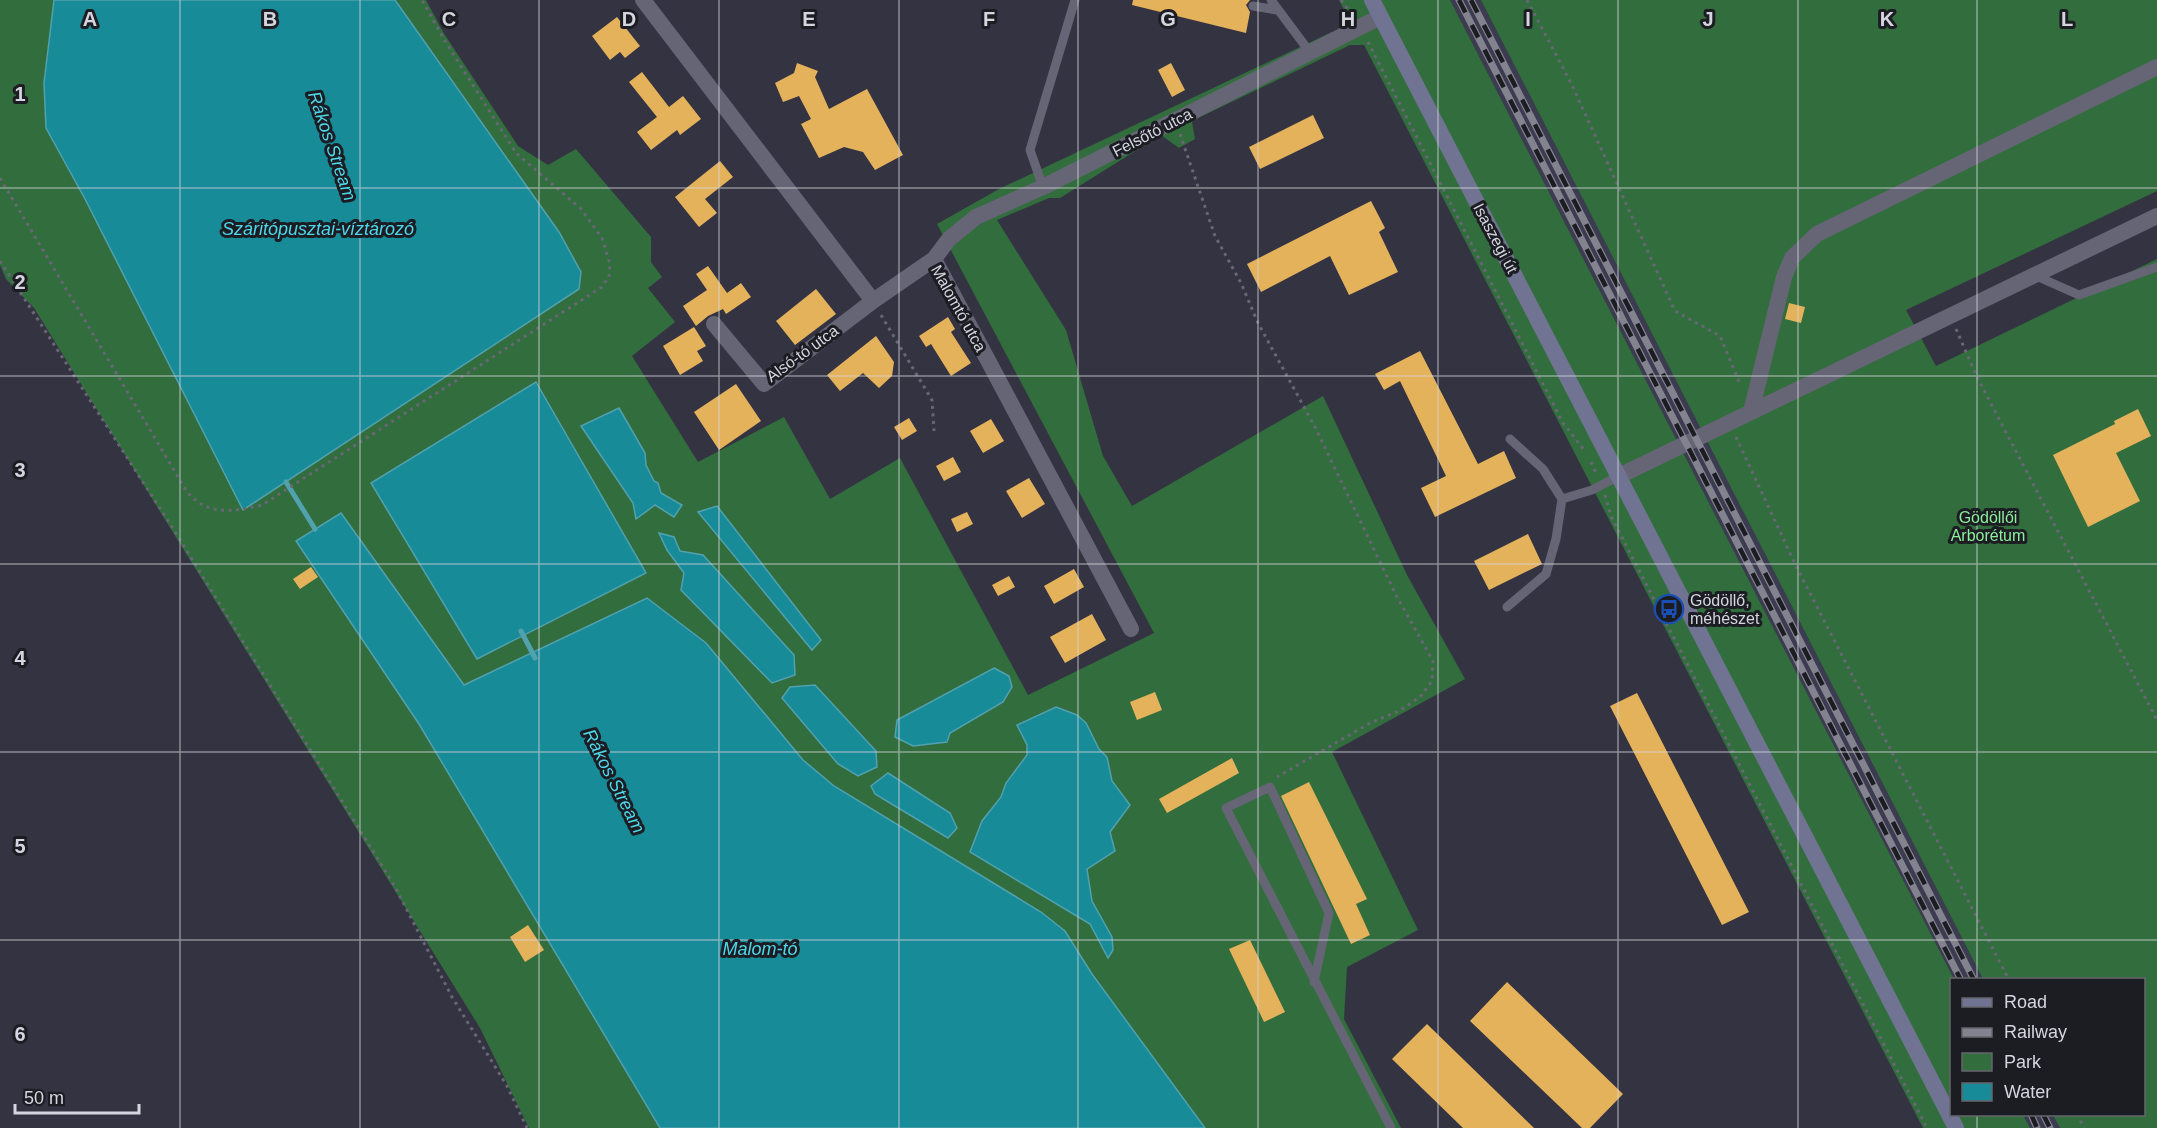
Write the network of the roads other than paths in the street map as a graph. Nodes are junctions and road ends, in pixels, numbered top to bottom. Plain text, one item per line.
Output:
1 (642, 0) edge
2 (1075, 0) edge
3 (1271, 0) edge
4 (1372, 0) edge
5 (1252, 6) dead end
6 (1277, 10) junction
7 (1380, 17) junction
8 (1310, 51) junction
9 (2157, 67) edge
10 (1043, 187) junction
11 (2157, 216) edge
12 (934, 259) junction
13 (2157, 267) edge
14 (2034, 276) junction
15 (873, 301) junction
16 (714, 324) dead end
17 (1751, 412) junction
18 (1510, 439) dead end
19 (1619, 476) junction
20 (1562, 499) junction
21 (1507, 607) dead end
22 (1131, 628) dead end
23 (1314, 982) junction
24 (1391, 1128) edge
25 (1956, 1128) edge

1 - 15 street
2 - 10 lane
3 - 6 lane
4 - 7 main road, Isaszegi út
5 - 6 lane
6 - 8 lane
7 - 8 street, Felsőtó utca
7 - 19 main road, Isaszegi út
8 - 10 street, Felsőtó utca
9 - 17 street
10 - 12 street, Felsőtó utca
11 - 14 street
12 - 15 street, Malomtó utca
12 - 22 street, Malomtó utca
13 - 14 lane
14 - 17 street
15 - 16 street, Alsó-tó utca
17 - 19 street
18 - 20 lane
19 - 20 lane
19 - 25 main road, Isaszegi út
20 - 21 lane
23 - 23 lane
23 - 24 lane

